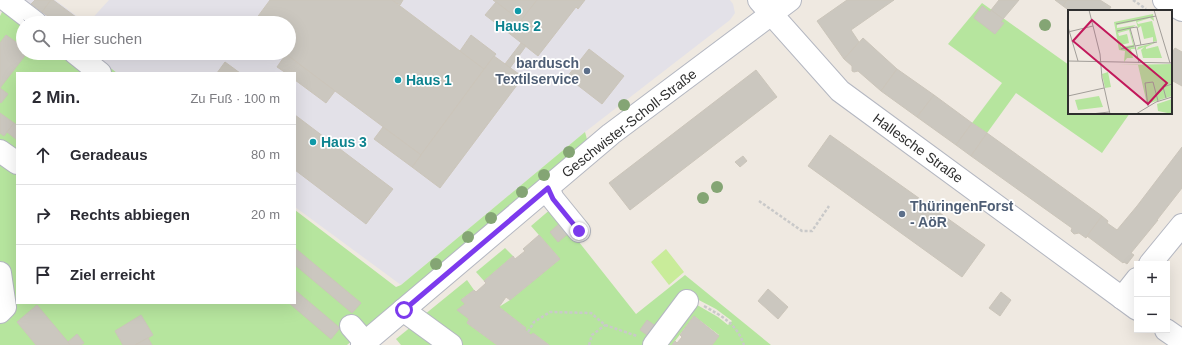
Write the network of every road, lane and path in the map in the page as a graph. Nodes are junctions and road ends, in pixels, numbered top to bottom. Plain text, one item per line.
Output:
1 (6, 0) edge
2 (790, 0) edge
3 (1133, 0) edge
4 (1164, 0) edge
5 (765, 7) edge
6 (1148, 10) edge
7 (1182, 10) edge
8 (27, 16) edge
9 (84, 60) edge
10 (99, 72) edge
11 (0, 151) edge
12 (16, 162) edge
13 (548, 188) junction
14 (759, 201) dead end
15 (829, 206) dead end
16 (1182, 225) edge
17 (579, 231) dead end
18 (1152, 261) edge
19 (0, 273) edge
20 (1134, 289) edge
21 (687, 301) joint
22 (1129, 304) edge
23 (404, 310) junction
24 (0, 312) edge
25 (605, 325) junction
26 (528, 332) dead end
27 (1170, 333) edge
28 (359, 338) edge
29 (1182, 341) edge
30 (648, 343) edge
31 (451, 345) edge
32 (589, 345) edge
33 (744, 345) edge

1 - 8 street
2 - 5 street, Geschwister-Scholl-Straße
3 - 6 path
4 - 7 street
5 - 13 street, Geschwister-Scholl-Straße
5 - 22 street, Hallesche Straße
9 - 10 street
11 - 12 street
13 - 17 street
13 - 23 street, Geschwister-Scholl-Straße
14 - 15 path
16 - 18 street
19 - 24 street
20 - 22 street
21 - 30 street
21 - 33 path
23 - 28 street, Geschwister-Scholl-Straße
23 - 31 street
25 - 26 path
25 - 30 path
25 - 32 path
27 - 29 street

